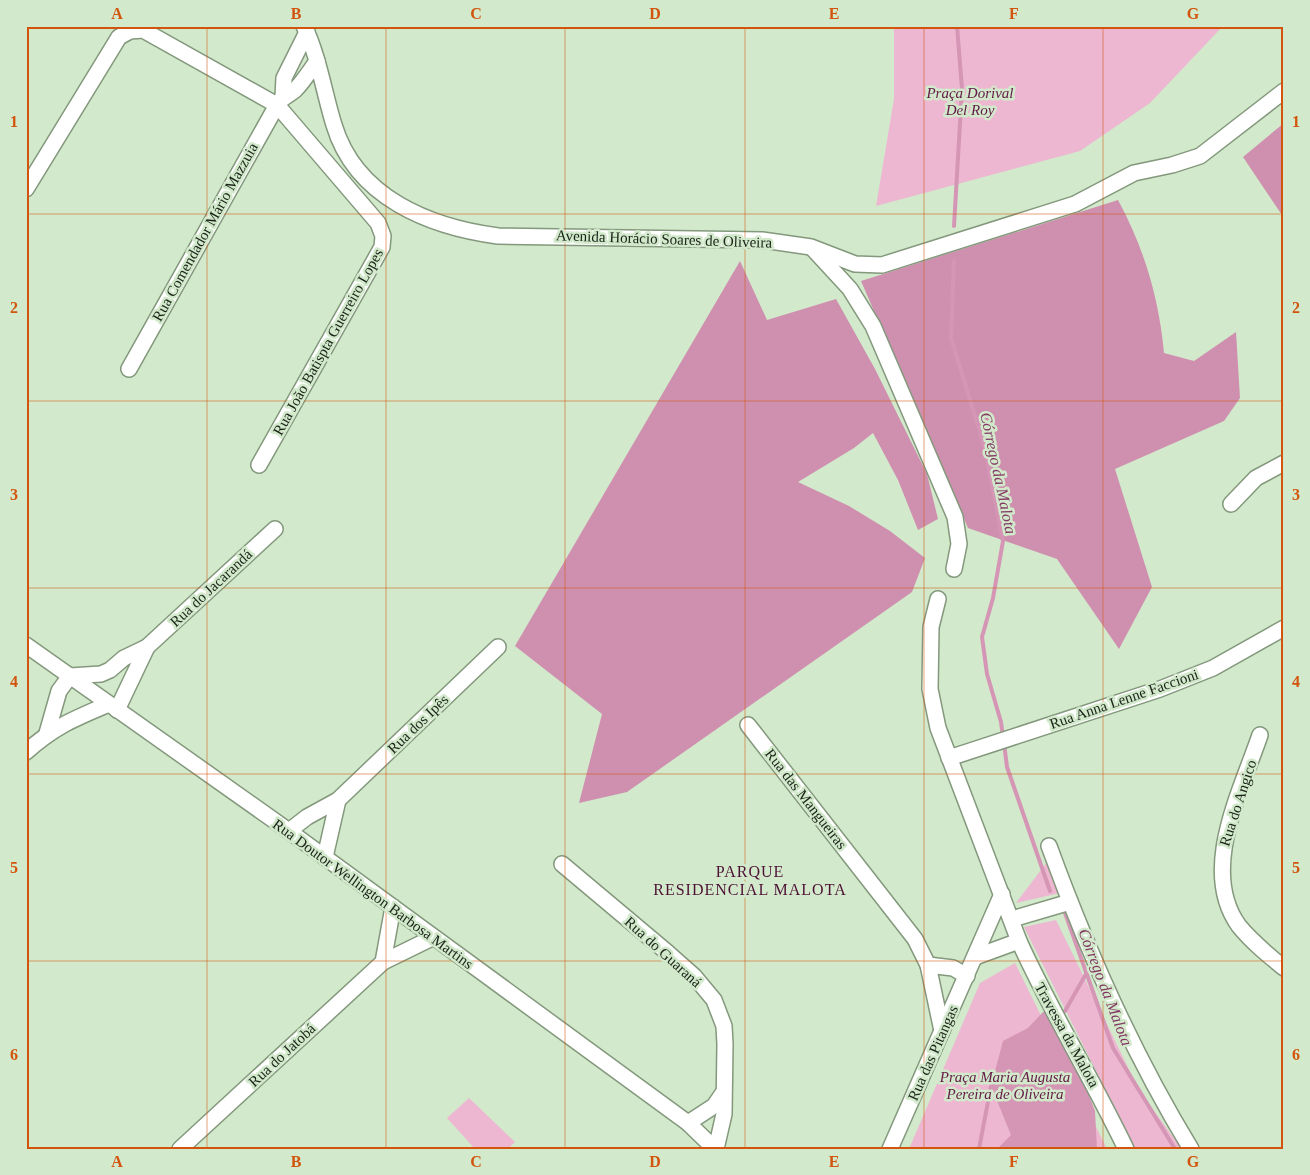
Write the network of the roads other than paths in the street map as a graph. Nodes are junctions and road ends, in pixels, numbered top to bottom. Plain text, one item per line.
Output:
1 (306, 29) edge
2 (317, 61) junction
3 (1284, 91) edge
4 (280, 101) junction
5 (26, 189) edge
6 (811, 247) junction
7 (129, 369) dead end
8 (1284, 463) edge
9 (259, 464) dead end
10 (1231, 504) dead end
11 (275, 528) dead end
12 (954, 569) dead end
13 (938, 599) dead end
14 (1284, 628) edge
15 (26, 645) edge
16 (147, 647) junction
17 (498, 647) dead end
18 (70, 676) junction
19 (113, 707) junction
20 (748, 725) dead end
21 (47, 733) junction
22 (1260, 736) dead end
23 (26, 752) edge
24 (949, 758) junction
25 (338, 800) junction
26 (289, 831) junction
27 (1049, 846) dead end
28 (325, 858) junction
29 (562, 864) dead end
30 (1002, 894) junction
31 (1070, 902) junction
32 (393, 907) junction
33 (1012, 919) junction
34 (432, 938) junction
35 (1019, 940) junction
36 (975, 957) junction
37 (383, 962) junction
38 (928, 965) junction
39 (1284, 968) edge
40 (967, 976) junction
41 (942, 1031) junction
42 (723, 1093) junction
43 (688, 1123) junction
44 (180, 1149) edge
45 (715, 1149) edge
46 (890, 1149) edge
47 (1126, 1149) edge
48 (1191, 1149) edge

1 - 2 street, Avenida Horácio Soares de Oliveira
1 - 4 street, Rua Comendador Mário Mazzuia
2 - 4 street, Rua Comendador Mário Mazzuia
2 - 6 street, Avenida Horácio Soares de Oliveira
3 - 6 street, Avenida Horácio Soares de Oliveira
4 - 5 street, Rua João Batispta Guerreiro Lopes
4 - 7 street, Rua Comendador Mário Mazzuia
4 - 9 street, Rua João Batispta Guerreiro Lopes
6 - 12 street
8 - 10 street
11 - 16 street, Rua do Jacarandá
13 - 24 street
14 - 24 street, Rua Anna Lenne Faccioni
15 - 18 street, Rua Doutor Wellington Barbosa Martins
16 - 18 street, Rua do Jacarandá
16 - 19 street, Rua do Jacarandá
17 - 25 street, Rua dos Ipês
18 - 19 street, Rua Doutor Wellington Barbosa Martins
18 - 21 street
19 - 21 street
19 - 26 street, Rua Doutor Wellington Barbosa Martins
20 - 38 street, Rua das Mangueiras
21 - 23 street
22 - 39 street, Rua do Angico
24 - 30 street
25 - 26 street, Rua dos Ipês
25 - 28 street
26 - 28 street, Rua Doutor Wellington Barbosa Martins
27 - 31 street
28 - 32 street, Rua Doutor Wellington Barbosa Martins
29 - 42 street, Rua do Guaraná
30 - 33 street
30 - 36 street, Rua das Pitangas
31 - 33 street
31 - 48 street
32 - 34 street, Rua Doutor Wellington Barbosa Martins
32 - 37 street
33 - 35 street, Travessa da Malota
34 - 37 street, Rua do Jatobá
34 - 43 street, Rua Doutor Wellington Barbosa Martins
35 - 36 street
35 - 47 street, Travessa da Malota
36 - 40 street, Rua das Pitangas
37 - 44 street, Rua do Jatobá
38 - 40 street
38 - 41 street, Rua das Mangueiras
40 - 41 street, Rua das Pitangas
41 - 46 street, Rua das Pitangas
42 - 43 street
42 - 45 street, Rua do Guaraná
43 - 45 street, Rua Doutor Wellington Barbosa Martins

